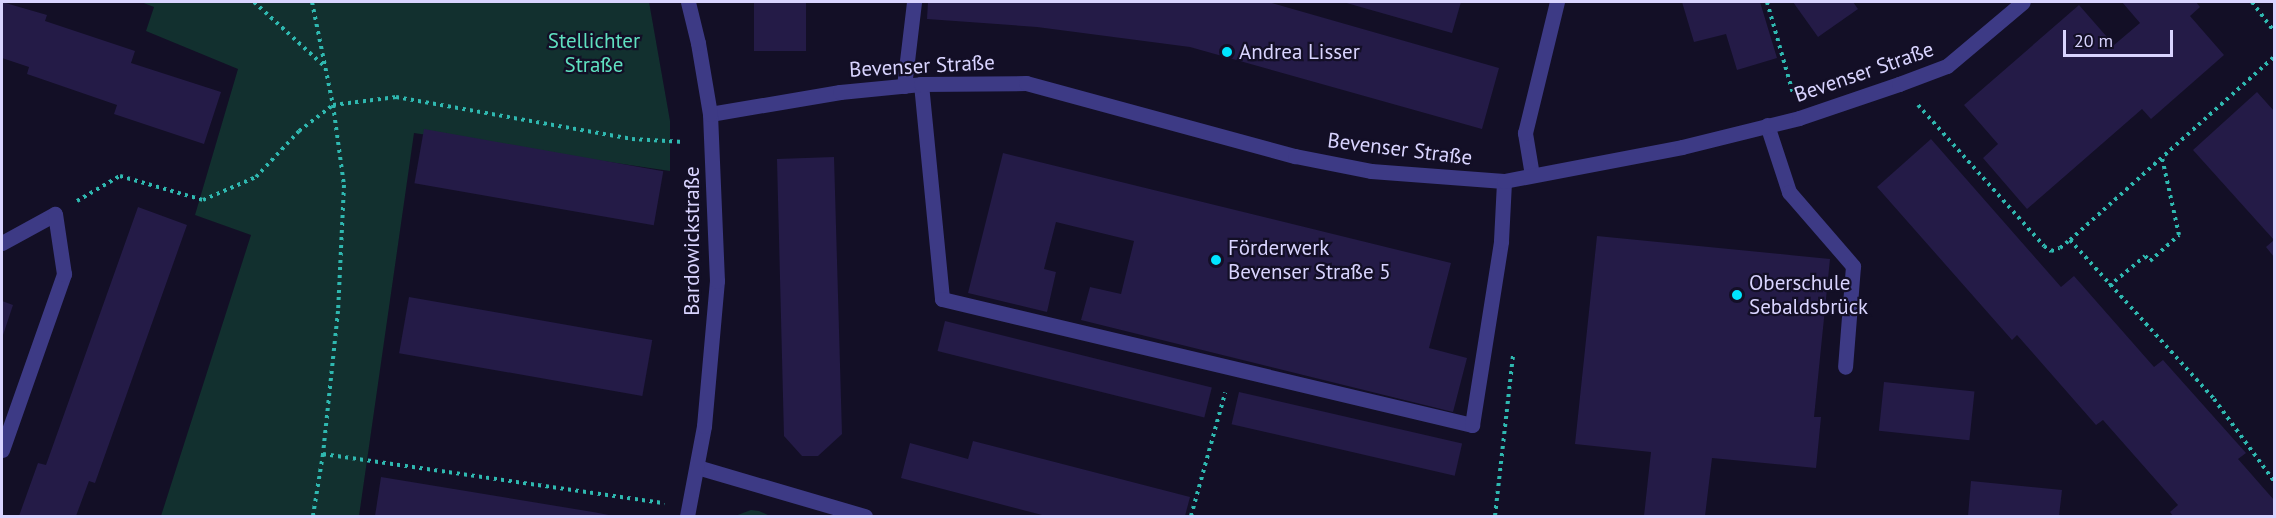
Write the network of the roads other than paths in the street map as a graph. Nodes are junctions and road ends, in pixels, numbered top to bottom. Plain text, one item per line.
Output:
1 (688, 2) edge
2 (914, 2) edge
3 (1557, 2) edge
4 (2023, 2) edge
5 (921, 84) junction
6 (904, 86) junction
7 (710, 114) junction
8 (1767, 125) junction
9 (1532, 176) junction
10 (1504, 181) junction
11 (2, 243) edge
12 (1845, 367) dead end
13 (2, 450) edge
14 (697, 467) junction
15 (688, 512) edge
16 (865, 516) edge

1 - 7 street, Bardowickstraße
2 - 6 street
3 - 9 street
4 - 8 street, Bevenser Straße
5 - 6 street, Bevenser Straße
5 - 10 street, Bevenser Straße
5 - 10 street
6 - 7 street, Bevenser Straße
7 - 14 street, Bardowickstraße
8 - 9 street, Bevenser Straße
8 - 12 street
9 - 10 street, Bevenser Straße
11 - 13 street
14 - 15 street, Bardowickstraße
14 - 16 street

